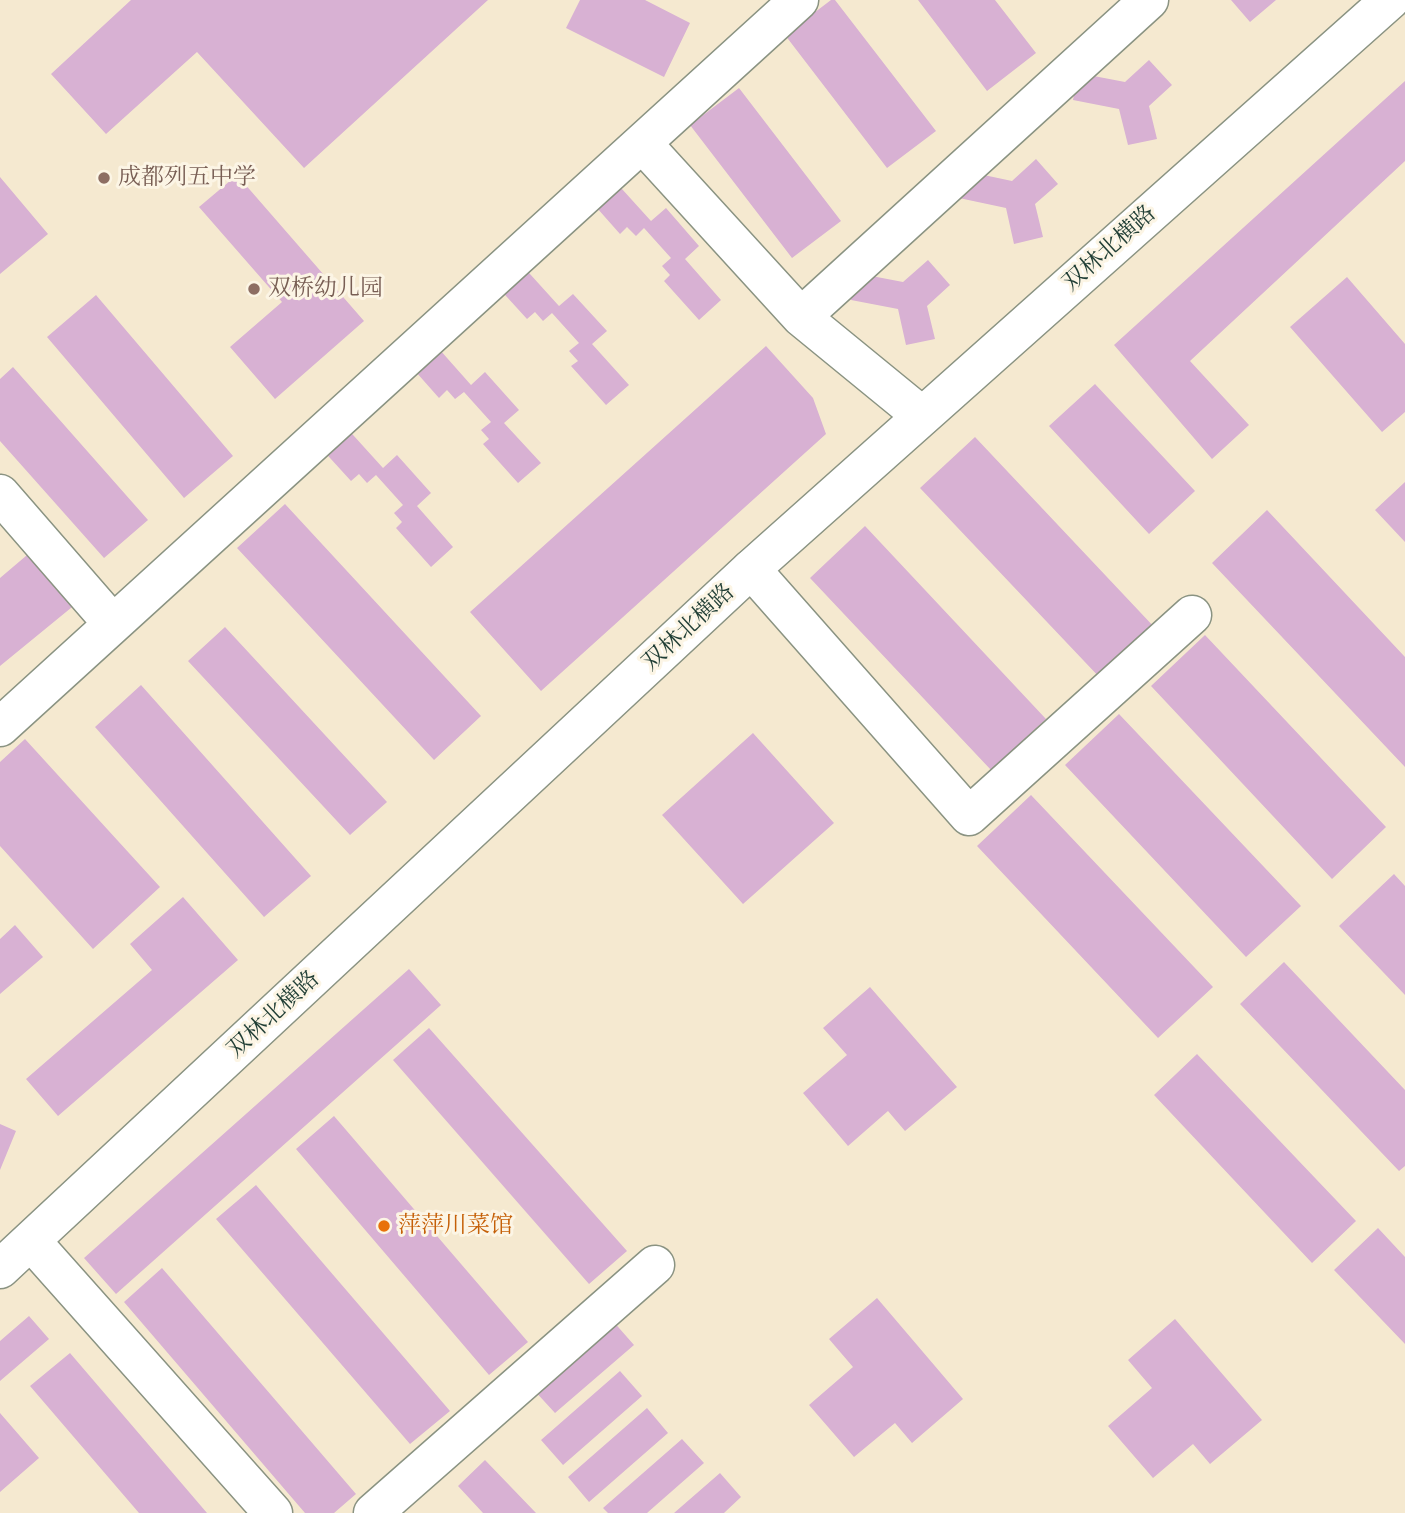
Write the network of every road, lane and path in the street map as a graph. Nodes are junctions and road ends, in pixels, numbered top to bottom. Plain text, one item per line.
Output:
1 (799, 0) edge
2 (1149, 0) edge
3 (1390, 0) edge
4 (642, 143) junction
5 (801, 317) junction
6 (922, 416) junction
7 (0, 494) edge
8 (751, 569) junction
9 (1192, 615) dead end
10 (113, 624) junction
11 (0, 727) edge
12 (31, 1241) junction
13 (655, 1265) dead end
14 (0, 1269) edge
15 (273, 1513) edge
16 (373, 1513) edge

1 - 4 street
2 - 5 street
3 - 6 street, 双林北横路
4 - 5 street
4 - 10 street
5 - 6 street
6 - 8 street, 双林北横路
7 - 10 street
8 - 9 street
8 - 12 street, 双林北横路
10 - 11 street
12 - 14 street, 双林北横路
12 - 15 street
13 - 16 street

